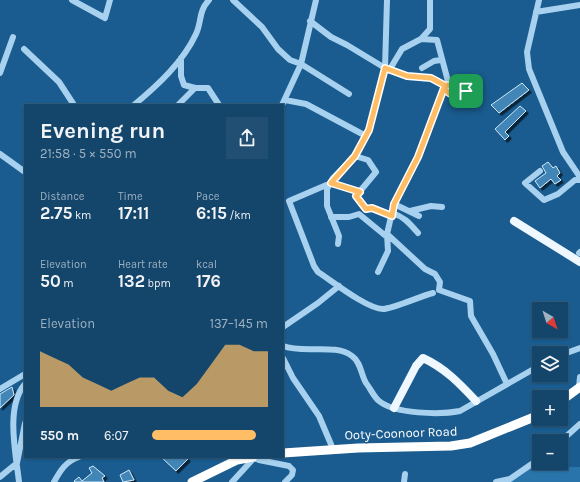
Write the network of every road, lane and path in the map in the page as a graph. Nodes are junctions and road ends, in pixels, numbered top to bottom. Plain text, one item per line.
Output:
1 (72, 0) edge
2 (110, 0) edge
3 (209, 0) edge
4 (233, 0) edge
5 (316, 0) edge
6 (387, 0) edge
7 (430, 0) edge
8 (539, 0) edge
9 (80, 2) edge
10 (580, 5) edge
11 (536, 12) junction
12 (310, 21) junction
13 (13, 37) dead end
14 (421, 39) junction
15 (24, 49) dead end
16 (182, 55) junction
17 (441, 60) junction
18 (301, 64) junction
19 (422, 68) dead end
20 (387, 69) junction
21 (0, 73) edge
22 (446, 86) junction
23 (195, 88) junction
24 (350, 94) dead end
25 (284, 102) edge
26 (73, 104) edge
27 (135, 104) edge
28 (179, 104) edge
29 (218, 104) edge
30 (366, 136) junction
31 (0, 154) edge
32 (355, 156) junction
33 (24, 169) edge
34 (540, 171) dead end
35 (580, 177) edge
36 (580, 180) edge
37 (331, 183) junction
38 (360, 192) junction
39 (394, 204) junction
40 (442, 207) dead end
41 (410, 212) junction
42 (392, 215) junction
43 (419, 216) dead end
44 (331, 217) junction
45 (514, 221) dead end
46 (418, 233) dead end
47 (387, 235) junction
48 (338, 244) dead end
49 (580, 262) edge
50 (378, 272) dead end
51 (339, 286) junction
52 (433, 293) dead end
53 (284, 326) edge
54 (284, 346) edge
55 (580, 348) edge
56 (568, 352) edge
57 (284, 360) edge
58 (532, 370) edge
59 (24, 375) edge
60 (580, 377) edge
61 (507, 384) junction
62 (24, 386) edge
63 (579, 387) edge
64 (0, 389) edge
65 (18, 395) junction
66 (568, 396) edge
67 (24, 397) edge
68 (476, 401) junction
69 (394, 408) junction
70 (532, 418) edge
71 (580, 424) edge
72 (24, 428) edge
73 (568, 435) edge
74 (333, 449) junction
75 (284, 453) edge
76 (76, 458) edge
77 (249, 458) edge
78 (253, 458) edge
79 (256, 458) edge
80 (17, 463) junction
81 (532, 464) edge
82 (405, 474) dead end
83 (0, 477) edge
84 (19, 482) edge
85 (54, 482) edge
86 (192, 482) edge
87 (232, 482) edge
88 (286, 482) edge
89 (404, 482) edge
90 (496, 482) edge

1 - 9 street
2 - 9 street
3 - 16 street
4 - 18 street
5 - 12 street
6 - 20 street
7 - 14 street
8 - 11 street
10 - 11 street
11 - 35 street
12 - 18 street
12 - 20 street
13 - 21 street
14 - 17 street
14 - 20 street
15 - 26 street
16 - 23 street
16 - 27 street
17 - 19 street
17 - 22 street
18 - 24 street
18 - 25 street
20 - 22 street
20 - 30 street
22 - 39 street
23 - 28 street
23 - 29 street
25 - 30 street
30 - 32 street
31 - 33 street
32 - 37 street
32 - 38 street
34 - 36 street
37 - 38 street
37 - 44 street
37 - 51 street
38 - 42 street
39 - 41 street
39 - 42 street
40 - 41 street
41 - 43 street
42 - 46 street
42 - 47 street
44 - 47 street
44 - 48 street
45 - 49 main road
47 - 50 street
47 - 61 street
51 - 52 street
51 - 53 street
54 - 69 street
55 - 56 street
57 - 74 street
58 - 61 street
59 - 64 street
60 - 63 street
61 - 68 street
62 - 65 street
63 - 66 highway
65 - 67 street
65 - 80 street
68 - 69 street
68 - 69 main road
70 - 74 highway, Ooty-Coonoor Road
71 - 73 street
72 - 80 street
74 - 75 highway, Ooty-Coonoor Road
76 - 85 street
77 - 86 highway
78 - 87 street
79 - 88 street
80 - 83 street
80 - 84 street
81 - 90 street
82 - 89 street

